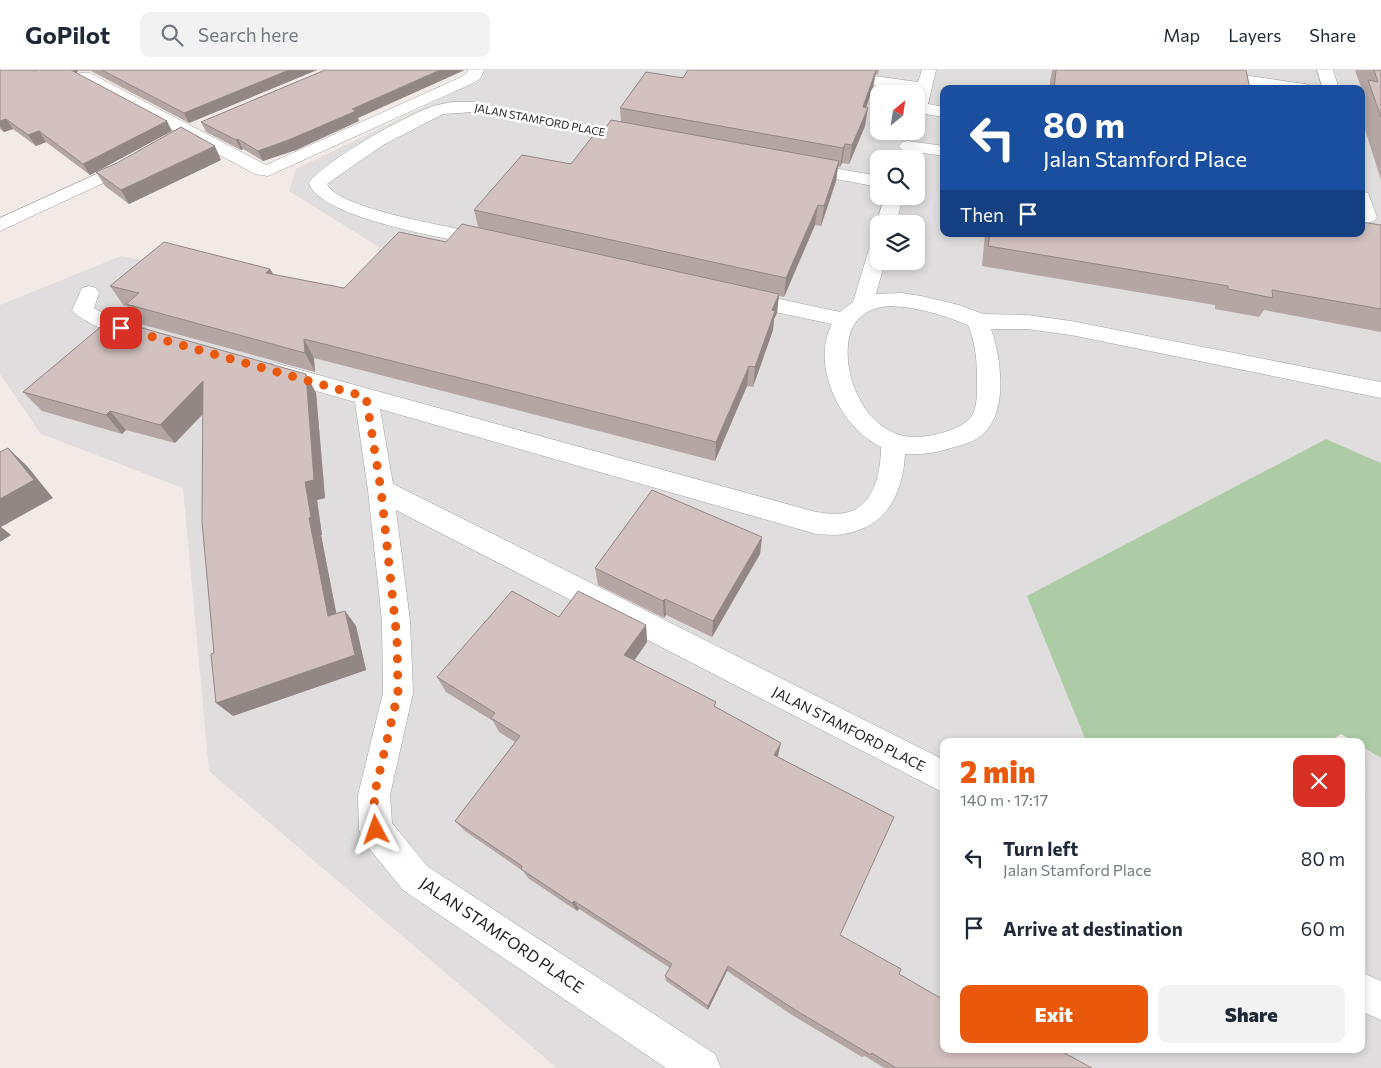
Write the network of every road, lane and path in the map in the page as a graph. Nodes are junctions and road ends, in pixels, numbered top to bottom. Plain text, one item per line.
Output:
1 (476, 70) edge
2 (796, 70) edge
3 (930, 70) edge
4 (1176, 70) edge
5 (1325, 70) edge
6 (84, 76) edge
7 (904, 85) edge
8 (1278, 85) edge
9 (1330, 85) edge
10 (925, 88) edge
11 (940, 112) edge
12 (925, 113) edge
13 (207, 124) edge
14 (189, 131) junction
15 (173, 140) edge
16 (652, 141) edge
17 (909, 145) edge
18 (940, 150) edge
19 (149, 154) edge
20 (785, 165) edge
21 (870, 180) edge
22 (0, 225) edge
23 (508, 245) edge
24 (873, 270) edge
25 (89, 293) dead end
26 (730, 295) edge
27 (863, 304) junction
28 (845, 320) junction
29 (977, 321) junction
30 (159, 339) edge
31 (253, 365) edge
32 (1381, 390) edge
33 (366, 397) junction
34 (893, 442) junction
35 (381, 490) junction
36 (940, 776) edge
37 (1365, 993) edge
38 (1381, 1001) edge
39 (701, 1068) edge

1 - 14 street
2 - 7 street
3 - 10 street
4 - 8 street
5 - 9 street
6 - 14 street
11 - 12 street
13 - 14 street
14 - 15 street
16 - 23 street, JALAN STAMFORD PLACE
17 - 18 street
19 - 22 street
20 - 21 street
24 - 27 street
25 - 30 street
26 - 28 street
27 - 28 street
27 - 29 street
28 - 34 street
29 - 32 street
29 - 34 street
31 - 33 street
33 - 34 street
33 - 35 street, JALAN STAMFORD PLACE
35 - 36 street, JALAN STAMFORD PLACE
35 - 39 street, JALAN STAMFORD PLACE
37 - 38 street

